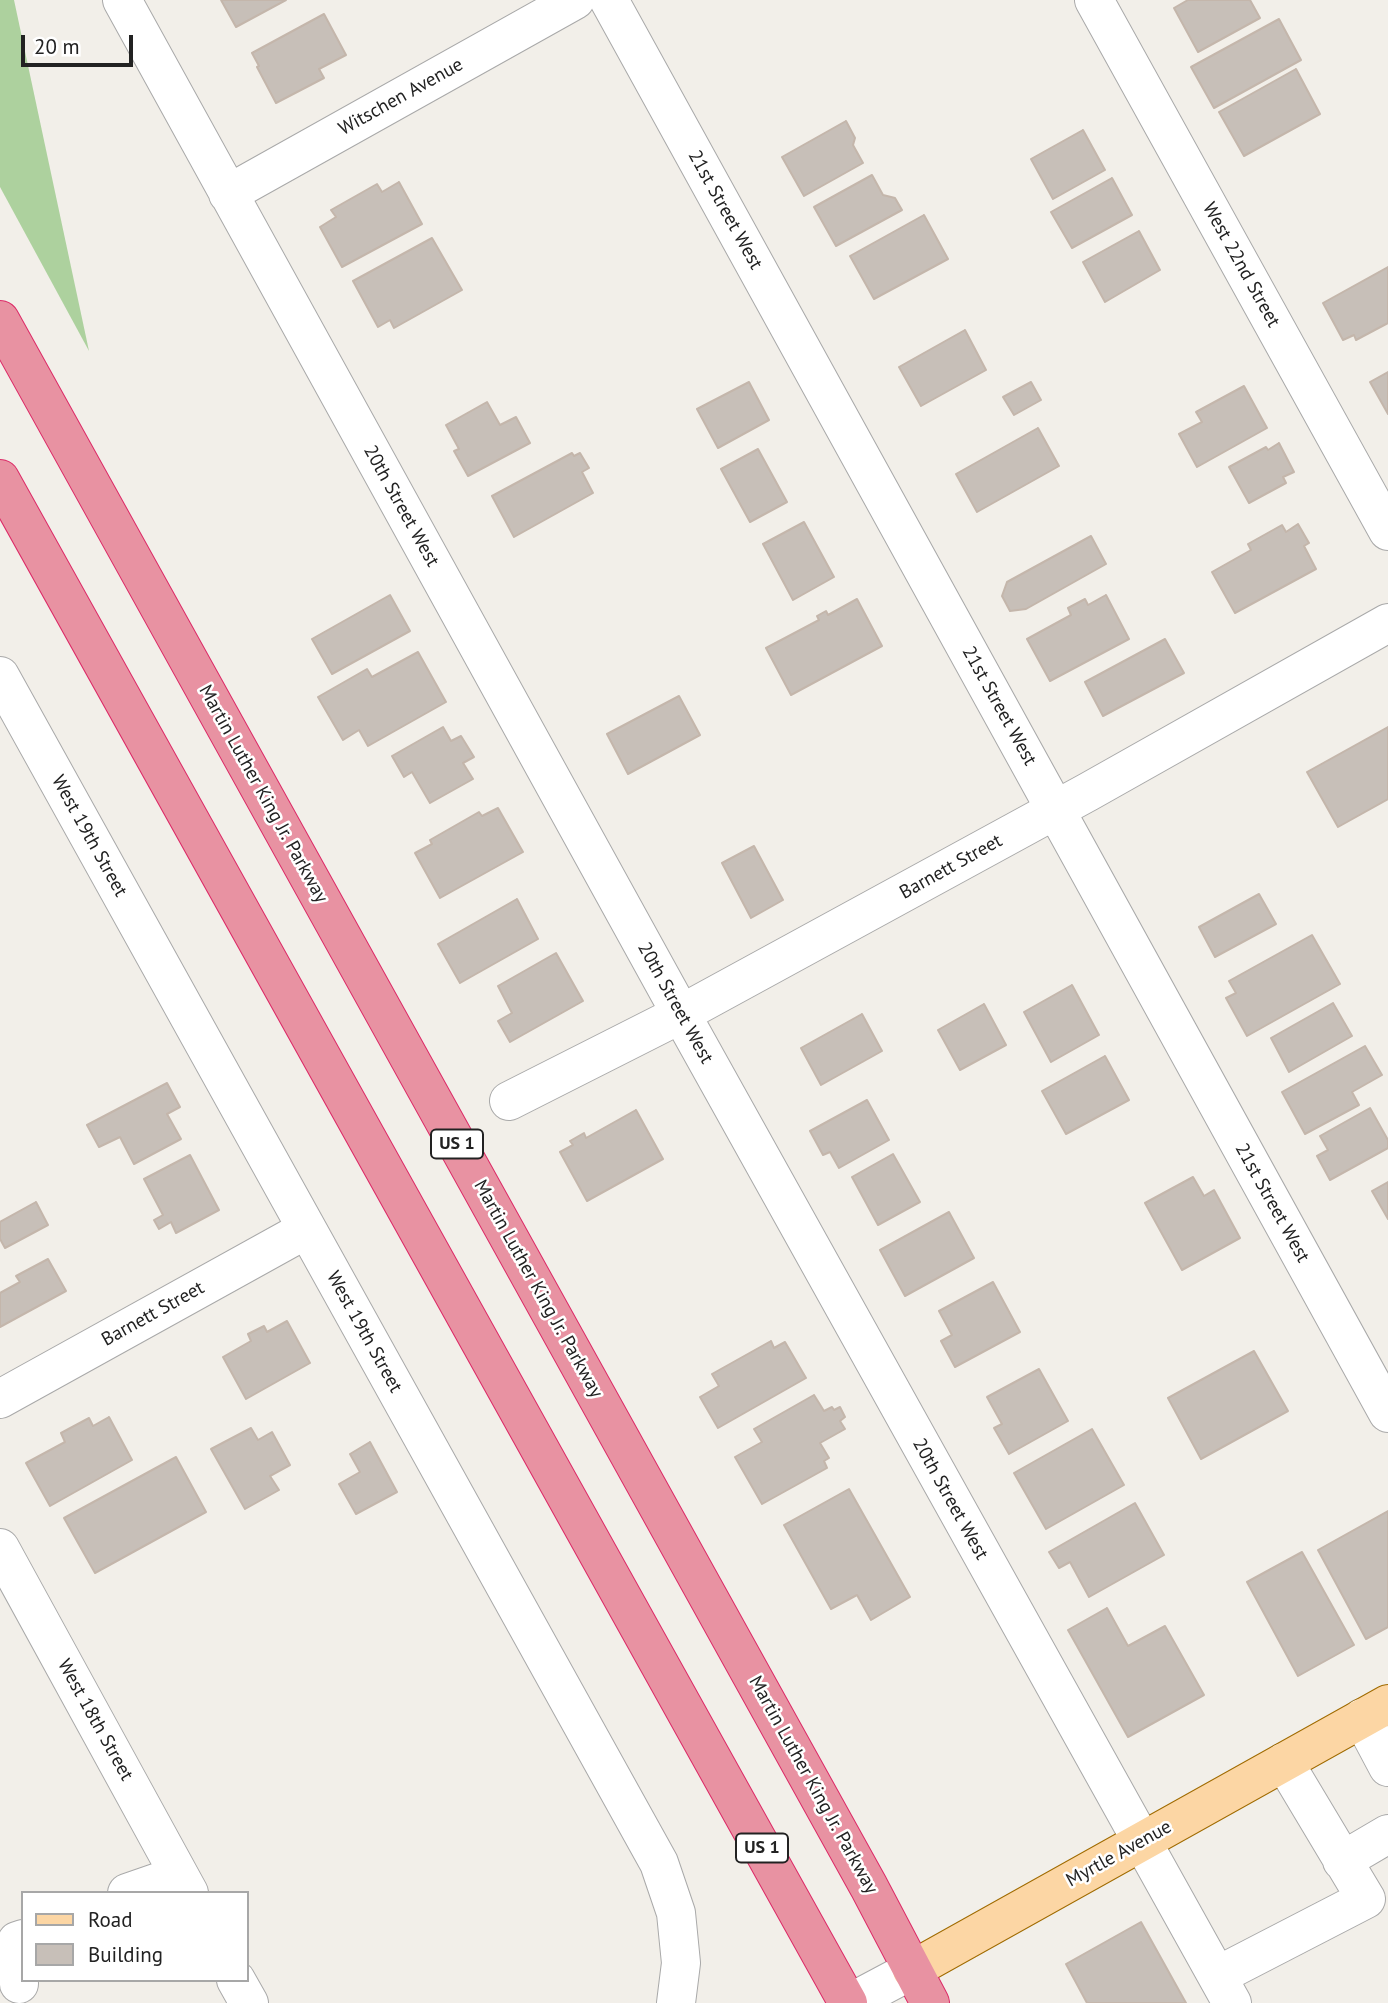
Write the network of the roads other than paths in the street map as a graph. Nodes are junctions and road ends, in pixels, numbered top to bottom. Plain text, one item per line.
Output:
1 (122, 0) edge
2 (575, 0) edge
3 (609, 0) edge
4 (1094, 0) edge
5 (228, 194) junction
6 (0, 320) edge
7 (0, 479) edge
8 (1388, 531) edge
9 (1388, 623) edge
10 (0, 676) edge
11 (1056, 810) junction
12 (681, 1014) junction
13 (509, 1101) dead end
14 (307, 1229) junction
15 (0, 1399) edge
16 (1388, 1413) edge
17 (0, 1548) edge
18 (1375, 1711) edge
19 (1284, 1762) junction
20 (1388, 1767) edge
21 (1388, 1834) edge
22 (1141, 1843) junction
23 (1342, 1861) junction
24 (184, 1884) edge
25 (140, 1891) edge
26 (1377, 1904) edge
27 (21, 1940) edge
28 (912, 1970) junction
29 (237, 1982) edge
30 (19, 1984) dead end
31 (1224, 1989) edge
32 (248, 2003) edge
33 (676, 2003) edge
34 (849, 2003) edge
35 (930, 2003) edge

1 - 5 street, 20th Street West
2 - 5 street, Witschen Avenue
3 - 11 street, 21st Street West
4 - 8 street, West 22nd Street
5 - 12 street, 20th Street West
6 - 28 highway, Martin Luther King Jr. Parkway / US 1
7 - 34 highway, US 1
9 - 11 street, Barnett Street
10 - 14 street, West 19th Street
11 - 12 street, Barnett Street
11 - 16 street, 21st Street West
12 - 13 street, Barnett Street
12 - 22 street, 20th Street West
14 - 15 street, Barnett Street
14 - 33 street, West 19th Street
17 - 24 street, West 18th Street
18 - 19 main road, Myrtle Avenue
18 - 20 street
19 - 22 main road, Myrtle Avenue
19 - 23 street
21 - 23 street
22 - 28 main road, Myrtle Avenue
22 - 31 street, 20th Street West
23 - 26 street
24 - 25 street
26 - 31 street
27 - 30 street
28 - 34 street, Myrtle Avenue
28 - 35 highway, Martin Luther King Jr. Parkway / US 1
29 - 32 street

